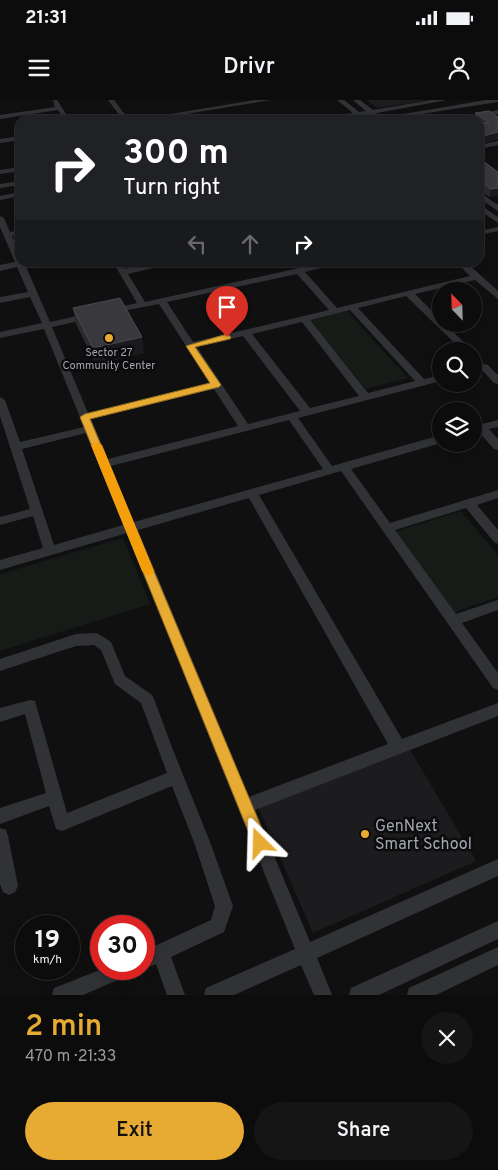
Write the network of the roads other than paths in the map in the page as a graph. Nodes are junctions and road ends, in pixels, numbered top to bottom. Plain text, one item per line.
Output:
1 (54, 100) edge
2 (121, 100) edge
3 (265, 100) edge
4 (340, 100) edge
5 (356, 100) edge
6 (444, 100) edge
7 (498, 100) edge
8 (111, 101) edge
9 (498, 104) edge
10 (59, 108) junction
11 (498, 112) edge
12 (374, 113) junction
13 (64, 115) edge
14 (122, 115) edge
15 (169, 115) edge
16 (358, 115) edge
17 (367, 115) edge
18 (380, 115) edge
19 (414, 115) edge
20 (433, 115) edge
21 (481, 115) edge
22 (0, 117) edge
23 (15, 139) edge
24 (0, 141) edge
25 (498, 144) edge
26 (484, 146) edge
27 (484, 147) edge
28 (491, 150) dead end
29 (15, 170) edge
30 (0, 172) edge
31 (15, 179) edge
32 (0, 182) edge
33 (15, 184) edge
34 (0, 186) edge
35 (15, 195) edge
36 (0, 198) edge
37 (484, 198) edge
38 (484, 208) edge
39 (498, 208) edge
40 (484, 210) edge
41 (0, 218) edge
42 (498, 221) edge
43 (498, 229) edge
44 (4, 230) edge
45 (484, 232) edge
46 (15, 253) edge
47 (15, 265) edge
48 (21, 267) edge
49 (120, 267) edge
50 (148, 267) edge
51 (317, 267) edge
52 (465, 267) edge
53 (0, 268) edge
54 (299, 271) junction
55 (123, 272) junction
56 (476, 277) junction
57 (408, 293) junction
58 (33, 294) junction
59 (498, 296) edge
60 (0, 300) edge
61 (161, 301) junction
62 (142, 305) junction
63 (352, 307) junction
64 (335, 311) junction
65 (304, 318) junction
66 (47, 325) junction
67 (245, 332) junction
68 (0, 335) edge
69 (459, 342) edge
70 (190, 346) junction
71 (482, 370) edge
72 (432, 380) edge
73 (498, 381) edge
74 (422, 383) junction
75 (216, 385) junction
76 (366, 398) junction
77 (0, 400) edge
78 (307, 412) junction
79 (2, 414) edge
80 (291, 416) junction
81 (87, 423) junction
82 (498, 423) edge
83 (245, 428) junction
84 (482, 428) edge
85 (482, 433) edge
86 (432, 442) edge
87 (16, 446) junction
88 (498, 446) edge
89 (104, 464) junction
90 (344, 467) junction
91 (330, 471) junction
92 (252, 493) junction
93 (498, 494) edge
94 (469, 503) junction
95 (37, 511) junction
96 (0, 521) edge
97 (130, 527) junction
98 (388, 528) junction
99 (498, 539) edge
100 (50, 550) junction
101 (0, 565) edge
102 (498, 605) edge
103 (453, 621) junction
104 (0, 665) edge
105 (498, 684) edge
106 (498, 709) edge
107 (0, 716) edge
108 (398, 747) junction
109 (176, 777) junction
110 (55, 797) junction
111 (245, 806) junction
112 (0, 816) edge
113 (0, 836) edge
114 (498, 867) edge
115 (9, 886) dead end
116 (498, 930) edge
117 (161, 953) junction
118 (306, 953) junction
119 (155, 955) edge
120 (498, 956) edge
121 (97, 980) edge
122 (61, 995) edge
123 (176, 995) edge
124 (213, 995) edge
125 (323, 995) edge
126 (358, 995) edge
127 (416, 995) edge

1 - 10 street
2 - 8 street
3 - 15 street
4 - 16 street
5 - 12 street
6 - 12 street
7 - 19 street
8 - 14 street
9 - 20 street
10 - 13 street
10 - 22 street
11 - 21 street
12 - 17 street
12 - 18 street
23 - 24 street
25 - 26 street
27 - 28 street
29 - 30 street
31 - 32 street
33 - 34 street
35 - 36 street
37 - 39 street
38 - 39 street
40 - 42 street
41 - 44 street
43 - 45 street
44 - 46 street
47 - 53 street
48 - 58 street
49 - 55 street
50 - 55 street
51 - 54 street
52 - 56 street
54 - 61 street
54 - 64 street
55 - 62 street
56 - 57 street
56 - 59 street
57 - 63 street
57 - 69 street
58 - 60 street
58 - 66 street
61 - 62 street
61 - 70 street
62 - 66 street
63 - 64 street
63 - 74 street
64 - 65 street
65 - 67 street
65 - 76 street
66 - 68 street
66 - 81 street
67 - 70 street
67 - 78 street
70 - 75 street
71 - 73 street
72 - 74 street
74 - 76 street
75 - 81 street
75 - 83 street
76 - 78 street
77 - 79 street
78 - 80 street
79 - 87 street
80 - 83 street
80 - 91 street
81 - 87 street
81 - 89 street
82 - 84 street
83 - 89 street
85 - 88 street
86 - 90 street
87 - 95 street
89 - 97 street
90 - 91 street
90 - 98 street
91 - 92 street
92 - 97 street
92 - 108 street
93 - 94 street
94 - 98 street
94 - 99 street
95 - 96 street
95 - 100 street
97 - 100 street
97 - 111 street
98 - 103 street
100 - 101 street
102 - 103 street
103 - 105 street
104 - 109 street
106 - 108 street
107 - 110 street
108 - 111 street
109 - 110 street
109 - 117 street
110 - 112 street
111 - 118 street
113 - 115 street
114 - 118 street
116 - 126 street
117 - 119 street
117 - 123 street
118 - 124 street
118 - 125 street
120 - 127 street
121 - 122 street

